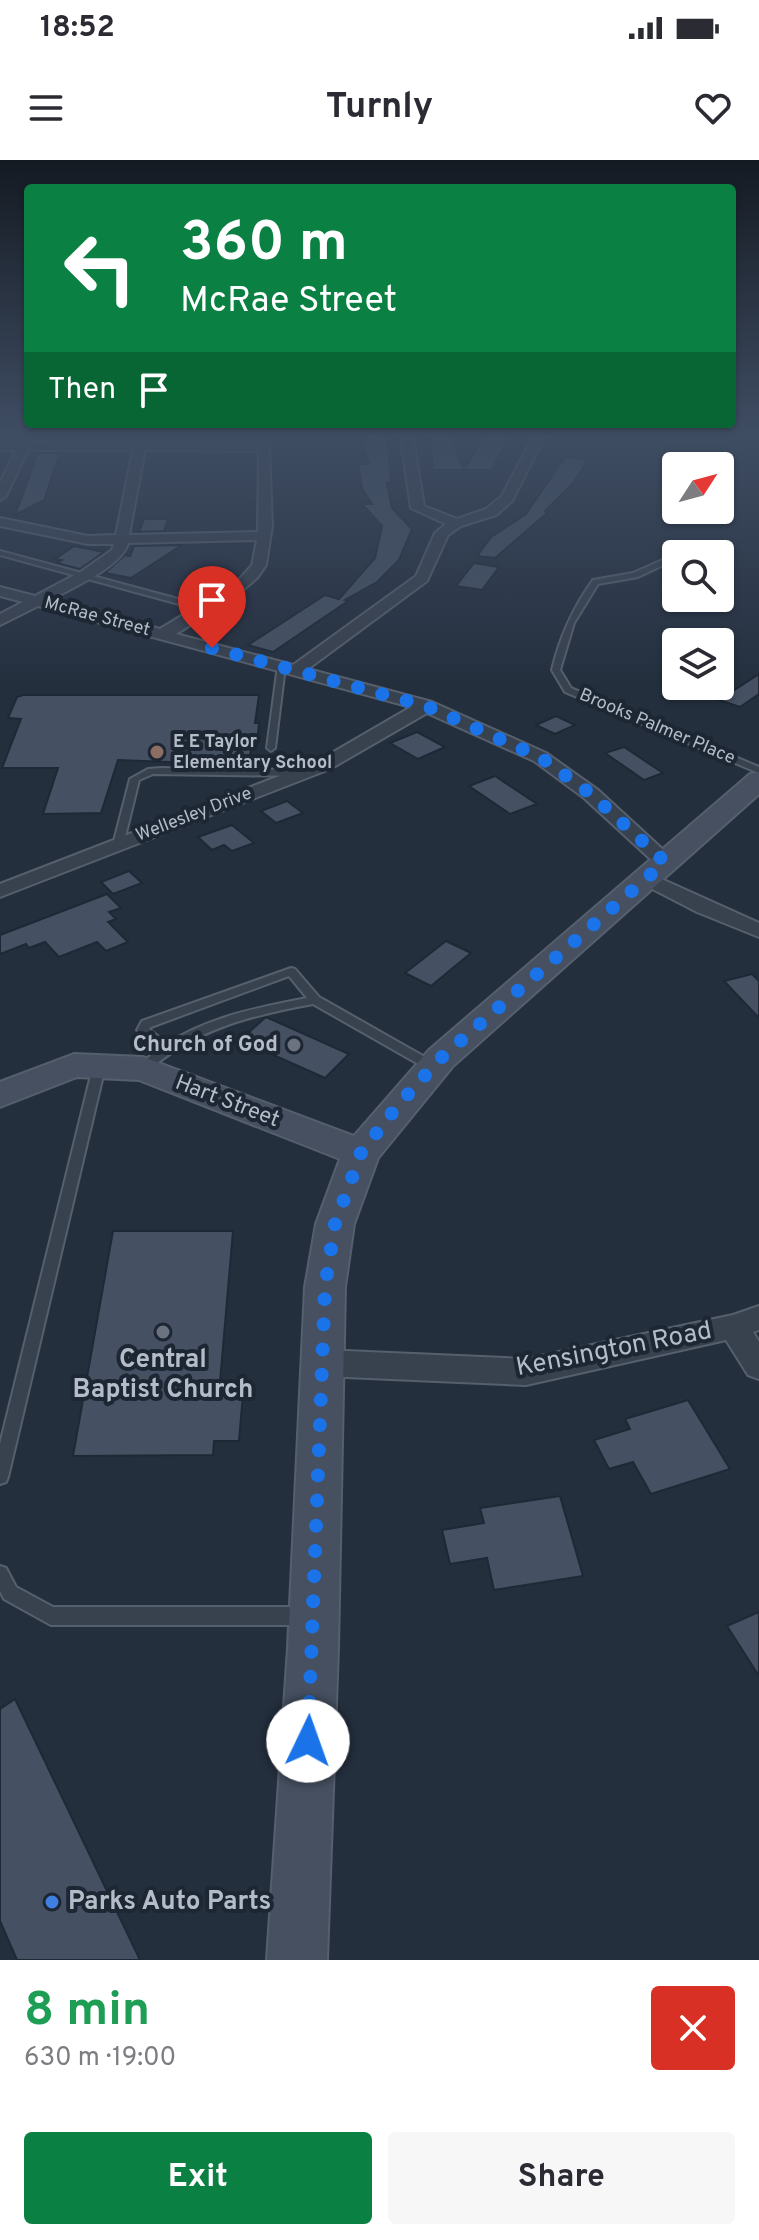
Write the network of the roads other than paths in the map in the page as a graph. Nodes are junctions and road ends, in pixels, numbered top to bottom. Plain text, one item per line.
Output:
1 (126, 516) edge
2 (263, 516) edge
3 (438, 516) edge
4 (478, 516) edge
5 (0, 522) edge
6 (456, 523) junction
7 (263, 536) junction
8 (122, 538) junction
9 (0, 553) edge
10 (662, 562) edge
11 (87, 574) junction
12 (0, 591) edge
13 (36, 601) junction
14 (204, 608) junction
15 (231, 615) dead end
16 (0, 620) edge
17 (162, 635) junction
18 (288, 669) junction
19 (426, 706) junction
20 (271, 748) dead end
21 (759, 770) edge
22 (302, 773) junction
23 (759, 780) edge
24 (118, 845) junction
25 (656, 870) junction
26 (0, 891) edge
27 (759, 931) edge
28 (315, 1000) junction
29 (154, 1059) junction
30 (99, 1067) junction
31 (433, 1067) junction
32 (0, 1095) edge
33 (361, 1153) junction
34 (746, 1322) edge
35 (323, 1363) junction
36 (759, 1366) edge
37 (0, 1477) edge
38 (0, 1574) edge
39 (314, 1616) junction
40 (297, 1960) edge

1 - 8 street
2 - 7 street
3 - 6 street
4 - 6 street
5 - 8 street
6 - 18 street
7 - 8 street
7 - 14 street
8 - 11 street
9 - 11 lane
10 - 21 lane, Brooks Palmer Place
11 - 13 street
11 - 14 lane
12 - 13 street, McRae Street
13 - 16 street
13 - 17 street, McRae Street
14 - 15 lane
14 - 17 street
17 - 18 street, McRae Street
18 - 19 street, McRae Street
18 - 20 lane
19 - 22 street, Wellesley Drive
19 - 25 street, McRae Street
22 - 24 street, Wellesley Drive
22 - 24 lane
23 - 25 street
24 - 26 street, Wellesley Drive
25 - 27 street, McRae Street
25 - 31 street
28 - 29 lane
28 - 29 lane
28 - 31 lane
29 - 30 street, Hart Street
29 - 33 street, Hart Street
30 - 32 street, Hart Street
30 - 37 lane
31 - 33 street
33 - 35 street
34 - 35 street, Kensington Road
34 - 36 street
35 - 39 street
38 - 39 lane
39 - 40 street

